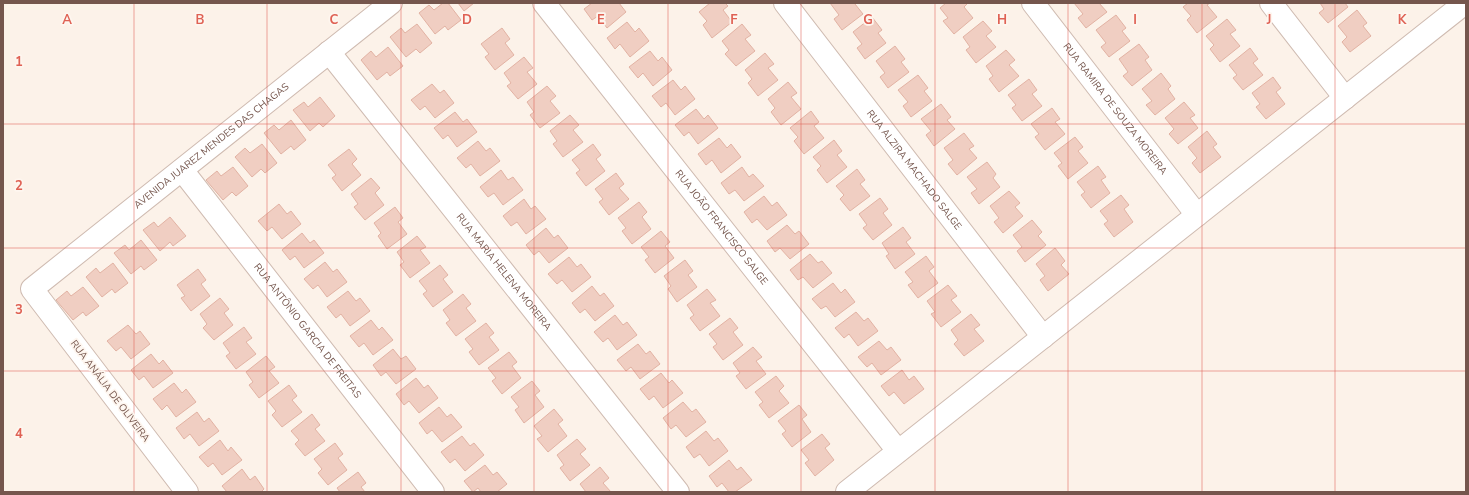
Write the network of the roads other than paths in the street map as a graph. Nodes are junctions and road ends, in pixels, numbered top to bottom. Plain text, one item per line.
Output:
1 (391, 3) edge
2 (544, 3) edge
3 (785, 3) edge
4 (1033, 3) edge
5 (1271, 3) edge
6 (1465, 3) edge
7 (329, 52) junction
8 (1345, 98) junction
9 (182, 170) junction
10 (1197, 215) junction
11 (32, 290) joint
12 (1042, 337) junction
13 (898, 451) junction
14 (187, 492) edge
15 (433, 492) edge
16 (678, 492) edge
17 (846, 492) edge

1 - 7 street, AVENIDA JUAREZ MENDES DAS CHAGAS
2 - 13 street, RUA JOÃO FRANCISCO SALGE
3 - 12 street, RUA ALZIRA MACHADO SALGE
4 - 10 street, RUA RAMIRA DE SOUZA MOREIRA
5 - 8 street
6 - 8 street
7 - 9 street, AVENIDA JUAREZ MENDES DAS CHAGAS
7 - 16 street, RUA MARIA HELENA MOREIRA
8 - 10 street
9 - 11 street, AVENIDA JUAREZ MENDES DAS CHAGAS
9 - 15 street, RUA ANTÔNIO GARCIA DE FREITAS
10 - 12 street
11 - 14 street, RUA ANÁLIA DE OLIVEIRA
12 - 13 street
13 - 17 street

